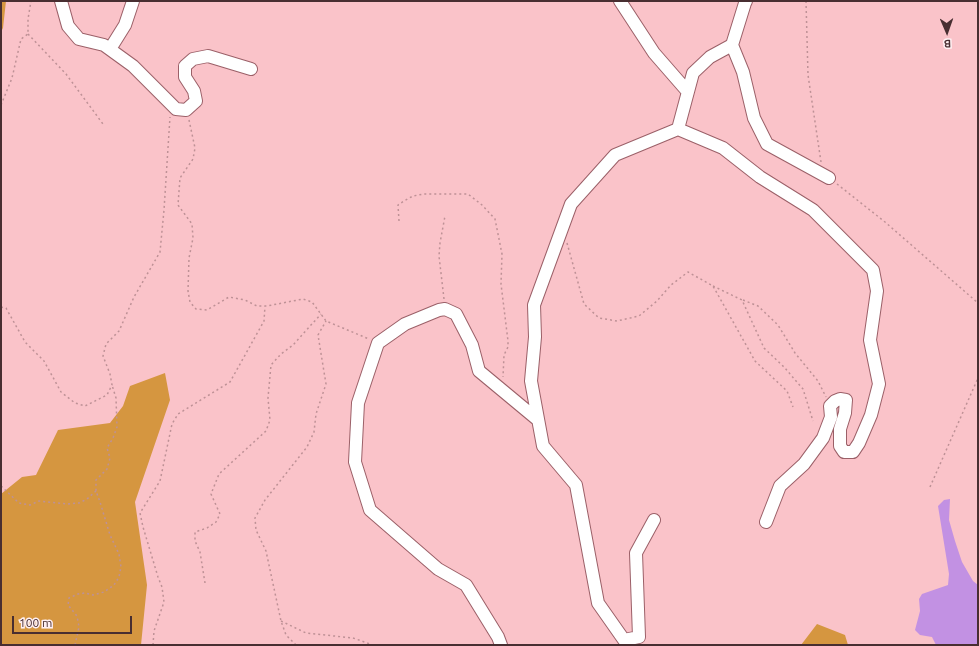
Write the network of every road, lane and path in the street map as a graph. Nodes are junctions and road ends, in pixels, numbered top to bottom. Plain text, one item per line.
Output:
1 (31, 1) edge
2 (61, 1) edge
3 (133, 1) edge
4 (620, 1) edge
5 (746, 1) edge
6 (806, 1) edge
7 (28, 34) junction
8 (732, 45) junction
9 (110, 50) junction
10 (251, 69) dead end
11 (688, 92) junction
12 (171, 103) junction
13 (1, 105) edge
14 (186, 110) junction
15 (103, 124) dead end
16 (678, 129) junction
17 (821, 162) dead end
18 (829, 178) joint
19 (445, 216) dead end
20 (399, 221) dead end
21 (563, 228) junction
22 (713, 286) junction
23 (742, 300) junction
24 (978, 302) edge
25 (265, 306) junction
26 (1, 307) edge
27 (446, 308) junction
28 (321, 314) junction
29 (326, 321) junction
30 (378, 342) junction
31 (978, 378) edge
32 (112, 385) junction
33 (501, 389) junction
34 (830, 406) junction
35 (793, 407) dead end
36 (538, 420) junction
37 (813, 421) dead end
38 (1, 486) edge
39 (930, 487) dead end
40 (96, 491) junction
41 (654, 520) dead end
42 (766, 522) dead end
43 (205, 583) dead end
44 (281, 621) junction
45 (75, 645) edge
46 (153, 645) edge
47 (296, 645) edge
48 (373, 645) edge
49 (501, 645) edge

1 - 7 path
2 - 9 street
3 - 9 street
4 - 11 street
5 - 8 street
6 - 17 path
7 - 13 path
7 - 15 path
8 - 11 street
8 - 18 street
9 - 12 street
10 - 14 street
11 - 16 street
12 - 14 street
12 - 32 path
14 - 25 path
16 - 21 street
16 - 34 street
18 - 24 path
19 - 27 path
20 - 33 path
21 - 22 path
21 - 36 street
22 - 23 path
22 - 35 path
23 - 34 path
23 - 37 path
25 - 28 path
25 - 46 path
26 - 32 path
27 - 30 street
27 - 33 street
28 - 29 path
28 - 43 path
29 - 30 path
29 - 44 path
30 - 49 street
31 - 39 path
32 - 40 path
33 - 36 street
34 - 42 street
36 - 41 street
38 - 40 path
40 - 45 path
44 - 47 path
44 - 48 path

